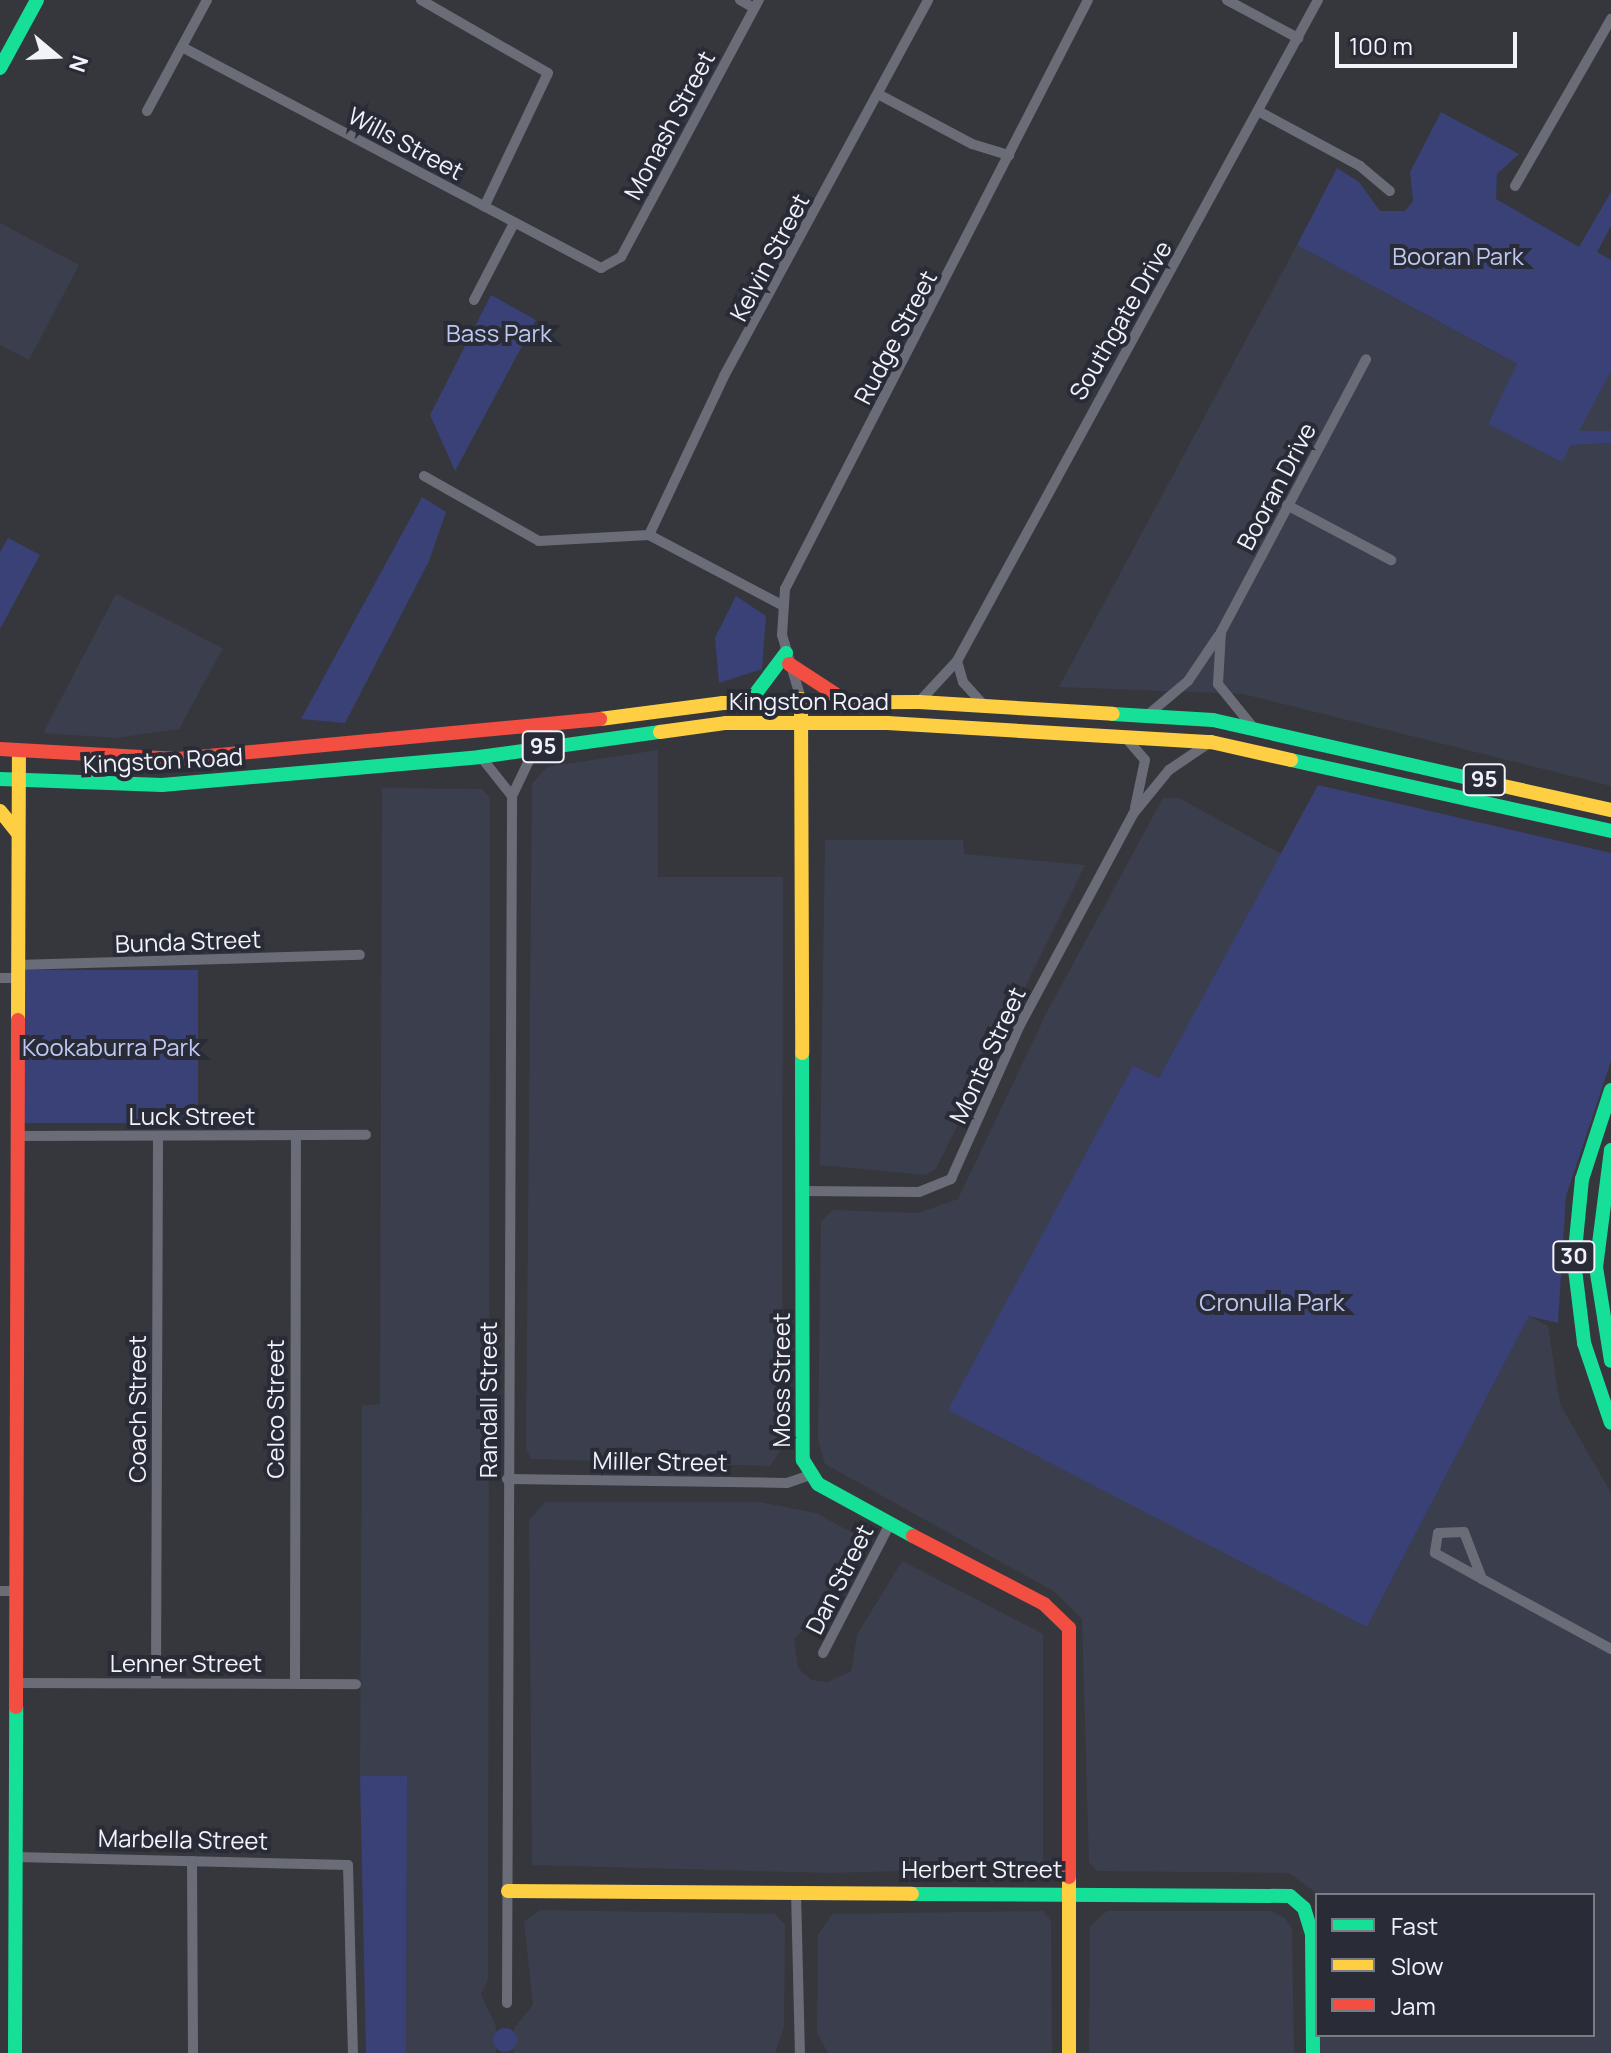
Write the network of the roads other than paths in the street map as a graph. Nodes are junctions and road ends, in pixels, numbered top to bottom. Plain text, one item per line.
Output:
1 (37, 0) edge
2 (207, 0) edge
3 (421, 0) edge
4 (740, 0) edge
5 (928, 0) edge
6 (1088, 0) edge
7 (1227, 0) edge
8 (1318, 0) edge
9 (756, 4) edge
10 (1611, 19) edge
11 (1298, 38) junction
12 (182, 47) junction
13 (0, 68) edge
14 (878, 94) junction
15 (147, 111) dead end
16 (1258, 111) junction
17 (1009, 155) junction
18 (1515, 186) dead end
19 (1390, 191) dead end
20 (484, 207) junction
21 (514, 223) junction
22 (612, 266) joint
23 (474, 300) dead end
24 (1366, 359) dead end
25 (424, 476) dead end
26 (1287, 505) junction
27 (649, 535) junction
28 (1391, 560) dead end
29 (780, 604) junction
30 (1221, 632) junction
31 (788, 659) junction
32 (957, 661) junction
33 (801, 699) junction
34 (843, 699) junction
35 (750, 701) junction
36 (919, 702) junction
37 (983, 704) junction
38 (1150, 713) junction
39 (804, 720) junction
40 (1252, 726) junction
41 (1120, 733) junction
42 (1211, 742) junction
43 (535, 748) junction
44 (0, 749) edge
45 (19, 752) junction
46 (481, 757) junction
47 (0, 779) edge
48 (18, 781) junction
49 (512, 796) junction
50 (1611, 810) edge
51 (0, 811) edge
52 (1133, 814) junction
53 (1611, 831) edge
54 (18, 833) junction
55 (360, 955) dead end
56 (17, 971) junction
57 (0, 978) edge
58 (1611, 1090) edge
59 (366, 1135) dead end
60 (17, 1136) junction
61 (158, 1136) junction
62 (296, 1136) junction
63 (1611, 1150) edge
64 (803, 1191) junction
65 (1611, 1361) edge
66 (1611, 1423) edge
67 (810, 1475) junction
68 (507, 1479) junction
69 (890, 1524) junction
70 (1482, 1579) junction
71 (0, 1591) edge
72 (16, 1591) junction
73 (1611, 1649) edge
74 (823, 1653) dead end
75 (16, 1683) junction
76 (156, 1683) junction
77 (295, 1683) junction
78 (356, 1684) dead end
79 (16, 1857) junction
80 (192, 1861) junction
81 (508, 1891) junction
82 (1070, 1891) junction
83 (796, 1892) junction
84 (507, 2003) dead end
85 (15, 2053) edge
86 (193, 2053) edge
87 (353, 2053) edge
88 (800, 2053) edge
89 (1069, 2053) edge
90 (1313, 2053) edge

1 - 13 main road
2 - 12 street
3 - 20 street
4 - 9 street
5 - 14 street, Kelvin Street
6 - 17 street, Rudge Street
7 - 11 street
8 - 11 street, Southgate Drive
9 - 22 street, Monash Street
10 - 18 street
11 - 16 street, Southgate Drive
12 - 15 street
12 - 20 street, Wills Street
14 - 17 street
14 - 27 street, Kelvin Street
16 - 19 street
16 - 32 street, Southgate Drive
17 - 29 street, Rudge Street
20 - 21 street, Wills Street
21 - 22 street, Wills Street
21 - 23 street
24 - 26 street, Booran Drive
25 - 27 street
26 - 28 street
26 - 30 street, Booran Drive
27 - 29 street
29 - 31 street
30 - 38 street, Booran Drive
30 - 40 street, Booran Drive
31 - 33 street
31 - 34 main road
31 - 35 main road
32 - 36 street, Southgate Drive
32 - 37 street
33 - 34 main road, Kingston Road / 95
33 - 35 main road, Kingston Road / 95
33 - 39 main road, Moss Street
34 - 36 main road, Kingston Road / 95
35 - 45 main road, Kingston Road / 95
36 - 37 main road, Kingston Road / 95
37 - 38 main road, Kingston Road / 95
38 - 40 main road, Kingston Road / 95
39 - 41 main road, Kingston Road / 95
39 - 43 main road, Kingston Road / 95
39 - 64 main road, Moss Street
40 - 50 main road, Kingston Road / 95
41 - 42 main road, Kingston Road / 95
41 - 52 street, Monte Street
42 - 52 street, Monte Street
42 - 53 main road, Kingston Road / 95
43 - 46 main road, Kingston Road / 95
43 - 49 street, Randall Street
44 - 45 main road, Kingston Road / 95
45 - 48 main road
46 - 48 main road, Kingston Road / 95
46 - 49 street
47 - 48 main road, Kingston Road / 95
48 - 54 main road
49 - 68 street, Randall Street
51 - 54 main road
52 - 64 street, Monte Street
54 - 56 main road
55 - 56 street, Bunda Street
56 - 57 street, Bunda Street
56 - 60 main road
58 - 66 main road, 30
59 - 62 street, Luck Street
60 - 61 street, Luck Street
60 - 72 main road
61 - 62 street, Luck Street
61 - 76 street, Coach Street
62 - 77 street, Celco Street
63 - 65 main road, 30
64 - 67 main road, Moss Street
67 - 68 street, Miller Street
67 - 69 main road, Moss Street
68 - 81 street, Randall Street
69 - 74 street, Dan Street
69 - 82 main road, Moss Street
70 - 70 street
70 - 73 street
71 - 72 street
72 - 75 main road
75 - 76 street, Lenner Street
75 - 79 main road
76 - 77 street, Lenner Street
77 - 78 street, Lenner Street
79 - 80 street, Marbella Street
79 - 85 main road
80 - 86 street
80 - 87 street, Marbella Street
81 - 83 main road, Herbert Street
81 - 84 street, Randall Street
82 - 83 main road, Herbert Street
82 - 89 main road, Moss Street
82 - 90 main road, Herbert Street
83 - 88 street

